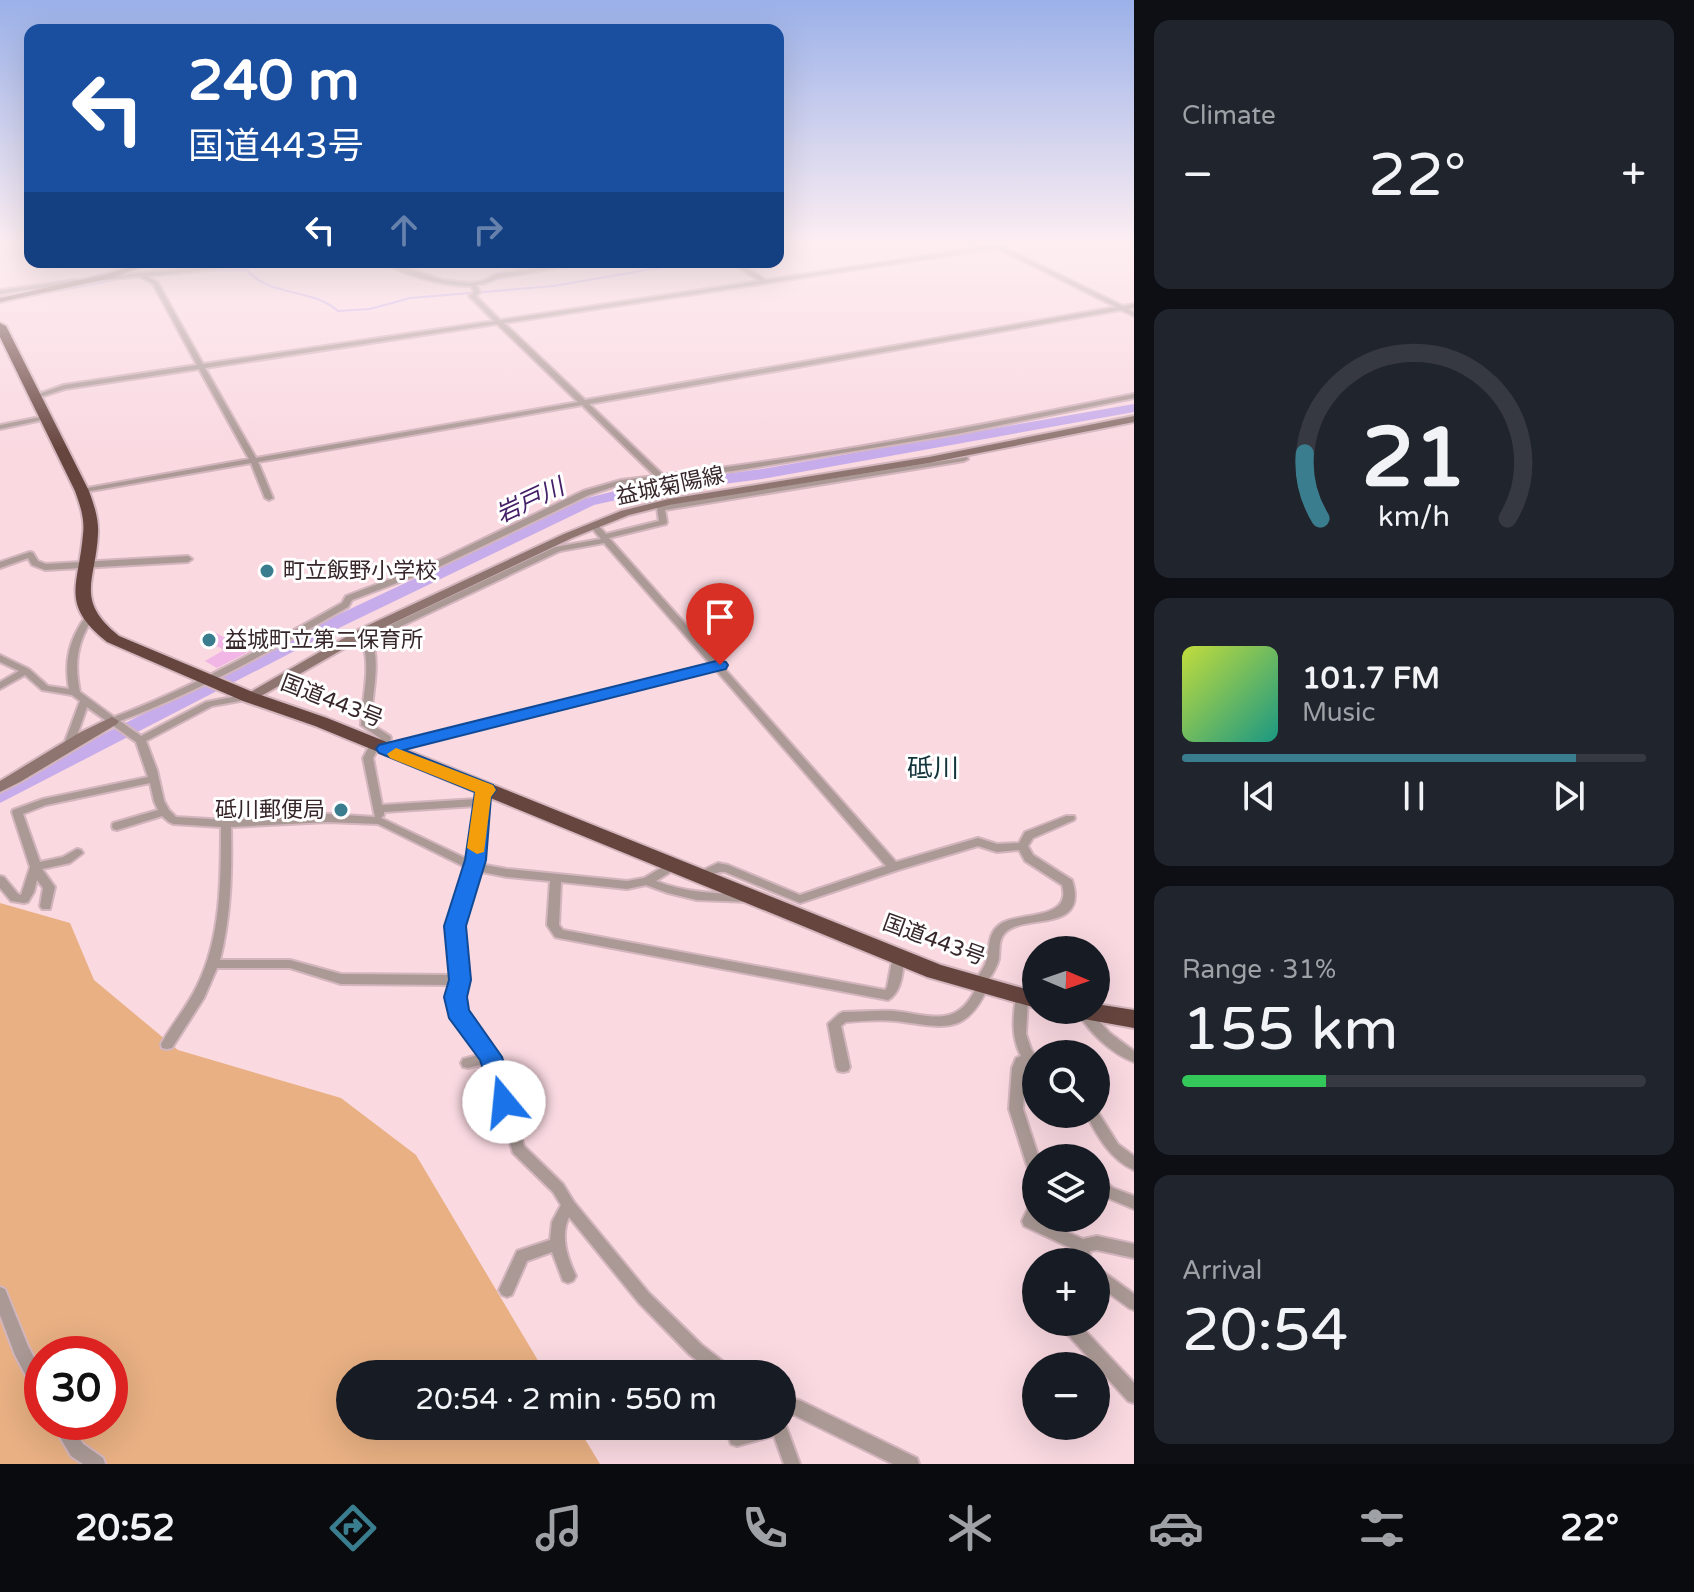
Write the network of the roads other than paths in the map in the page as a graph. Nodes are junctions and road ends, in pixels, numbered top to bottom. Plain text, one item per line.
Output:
1 (172, 312) edge
2 (489, 312) edge
3 (569, 312) edge
4 (1096, 312) edge
5 (500, 323) junction
6 (0, 326) edge
7 (203, 368) junction
8 (1134, 396) edge
9 (35, 397) junction
10 (584, 402) junction
11 (45, 418) junction
12 (1134, 419) edge
13 (0, 427) edge
14 (253, 459) junction
15 (964, 459) dead end
16 (660, 476) junction
17 (82, 491) junction
18 (269, 498) dead end
19 (594, 526) junction
20 (605, 538) junction
21 (188, 559) dead end
22 (87, 563) junction
23 (0, 565) edge
24 (89, 618) junction
25 (365, 636) junction
26 (0, 658) edge
27 (720, 665) junction
28 (26, 671) junction
29 (214, 680) junction
30 (0, 686) edge
31 (75, 693) junction
32 (245, 695) junction
33 (85, 700) junction
34 (114, 723) junction
35 (140, 740) junction
36 (69, 744) junction
37 (381, 748) junction
38 (154, 779) junction
39 (0, 787) edge
40 (484, 796) junction
41 (378, 809) junction
42 (164, 812) junction
43 (1070, 818) dead end
44 (380, 821) junction
45 (226, 824) junction
46 (117, 826) dead end
47 (1022, 846) junction
48 (77, 853) dead end
49 (673, 865) junction
50 (473, 866) junction
51 (36, 867) junction
52 (894, 867) junction
53 (701, 876) junction
54 (556, 878) junction
55 (0, 880) edge
56 (647, 881) junction
57 (756, 898) junction
58 (46, 906) dead end
59 (899, 956) junction
60 (213, 964) junction
61 (460, 980) junction
62 (981, 985) junction
63 (1022, 996) edge
64 (1110, 1015) edge
65 (1022, 1017) edge
66 (1134, 1019) edge
67 (1092, 1024) edge
68 (167, 1044) dead end
69 (1022, 1044) edge
70 (491, 1057) junction
71 (1134, 1057) edge
72 (1022, 1062) edge
73 (468, 1063) dead end
74 (843, 1067) dead end
75 (1022, 1128) edge
76 (1101, 1128) edge
77 (1134, 1164) edge
78 (1110, 1193) edge
79 (1134, 1203) edge
80 (569, 1206) junction
81 (1047, 1232) edge
82 (556, 1244) junction
83 (1073, 1248) edge
84 (1091, 1248) edge
85 (1134, 1251) edge
86 (568, 1276) dead end
87 (1110, 1285) edge
88 (507, 1290) dead end
89 (0, 1294) edge
90 (1134, 1303) edge
91 (1080, 1336) edge
92 (24, 1356) edge
93 (709, 1360) edge
94 (1134, 1395) edge
95 (796, 1407) edge
96 (71, 1440) edge
97 (783, 1440) edge
98 (97, 1464) edge
99 (792, 1464) edge
100 (911, 1464) edge

1 - 7 street
2 - 5 street
3 - 5 street
4 - 10 street
5 - 7 street
5 - 10 street
6 - 9 highway
7 - 9 street
7 - 14 street
8 - 16 street
9 - 11 highway
10 - 14 street
10 - 16 street
11 - 13 street
11 - 17 highway
12 - 19 main road, 益城菊陽線
14 - 17 street
14 - 18 street
15 - 20 street
16 - 29 street
17 - 22 highway
19 - 20 street
19 - 25 main road, 益城菊陽線
20 - 25 street
20 - 27 street
21 - 22 street
22 - 23 street
22 - 24 highway
24 - 29 highway, 国道443号
24 - 31 street
25 - 32 main road, 益城菊陽線
25 - 37 street
26 - 28 street
27 - 37 street
27 - 52 street
28 - 30 street
28 - 31 street
29 - 32 highway, 国道443号
29 - 34 street
31 - 33 street
32 - 35 street
32 - 37 highway, 国道443号
33 - 34 street
33 - 36 street
34 - 35 street
34 - 36 main road
35 - 38 street
36 - 39 main road
37 - 40 highway, 国道443号
37 - 41 street
38 - 42 street
38 - 51 street
40 - 41 street
40 - 49 highway, 国道443号
40 - 50 street
41 - 44 street
42 - 45 street
42 - 46 street
43 - 47 street
44 - 45 street
44 - 50 street
45 - 60 street
47 - 52 street
47 - 62 street
48 - 51 street
49 - 53 highway, 国道443号
49 - 56 street
50 - 54 street
50 - 61 street
51 - 55 street
51 - 58 street
52 - 53 street
53 - 57 highway, 国道443号
54 - 56 street
54 - 59 street
56 - 57 street
57 - 59 highway, 国道443号
59 - 62 highway, 国道443号
60 - 61 street
60 - 68 street
61 - 70 street
62 - 63 highway, 国道443号
62 - 74 street
64 - 66 highway
65 - 69 street
67 - 71 street
70 - 73 street
70 - 80 street
72 - 75 street
76 - 77 street
78 - 79 street
80 - 82 street
80 - 93 street
81 - 83 street
82 - 86 street
82 - 88 street
84 - 85 street
87 - 90 street
89 - 92 street
91 - 94 street
95 - 100 street
96 - 98 street
97 - 99 street

